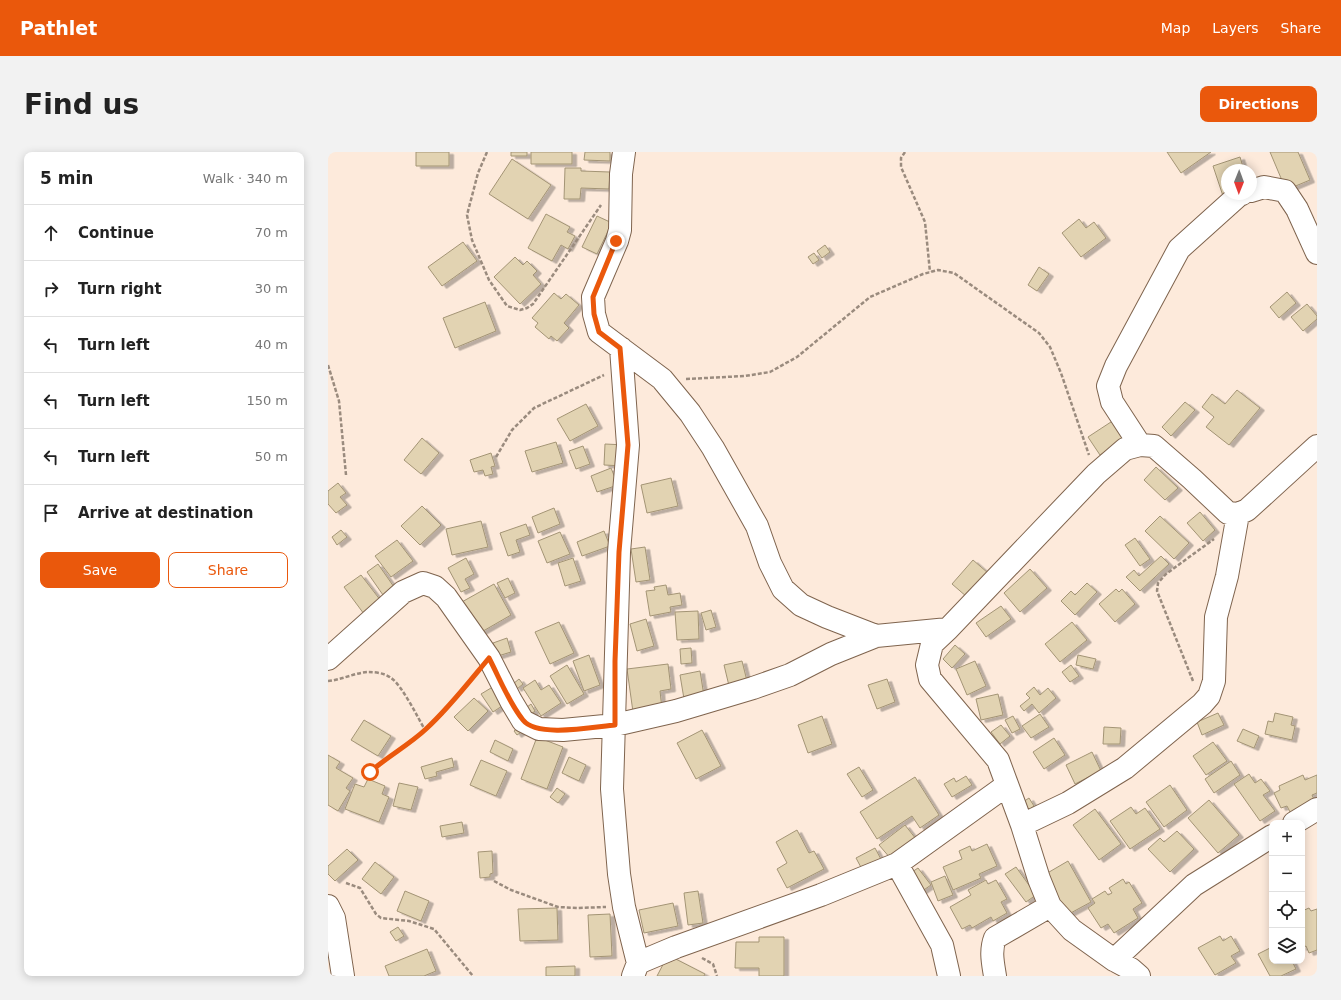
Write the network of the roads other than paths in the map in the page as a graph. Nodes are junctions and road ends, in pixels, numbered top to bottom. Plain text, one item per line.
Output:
1 (624, 152) edge
2 (1257, 189) edge
3 (1233, 200) edge
4 (1317, 253) edge
5 (621, 357) junction
6 (1140, 445) junction
7 (1317, 446) edge
8 (1237, 518) junction
9 (948, 629) junction
10 (876, 636) junction
11 (328, 659) edge
12 (615, 725) junction
13 (1007, 785) junction
14 (1317, 809) edge
15 (1299, 820) edge
16 (1022, 825) junction
17 (1269, 838) edge
18 (896, 864) junction
19 (328, 906) edge
20 (1050, 906) junction
21 (1114, 960) junction
22 (635, 969) edge
23 (343, 976) edge
24 (949, 976) edge
25 (995, 976) edge
26 (1139, 976) edge

1 - 5 street
2 - 4 street
3 - 6 street
5 - 10 street
5 - 12 street
6 - 8 street
6 - 9 street
7 - 8 street
8 - 16 street
9 - 10 street
9 - 13 street
10 - 12 street
11 - 12 street
12 - 22 street
13 - 16 street
13 - 18 street
14 - 15 street
16 - 20 street
17 - 21 street
18 - 22 street
18 - 24 street
19 - 23 street
20 - 21 street
20 - 25 street
21 - 26 street

